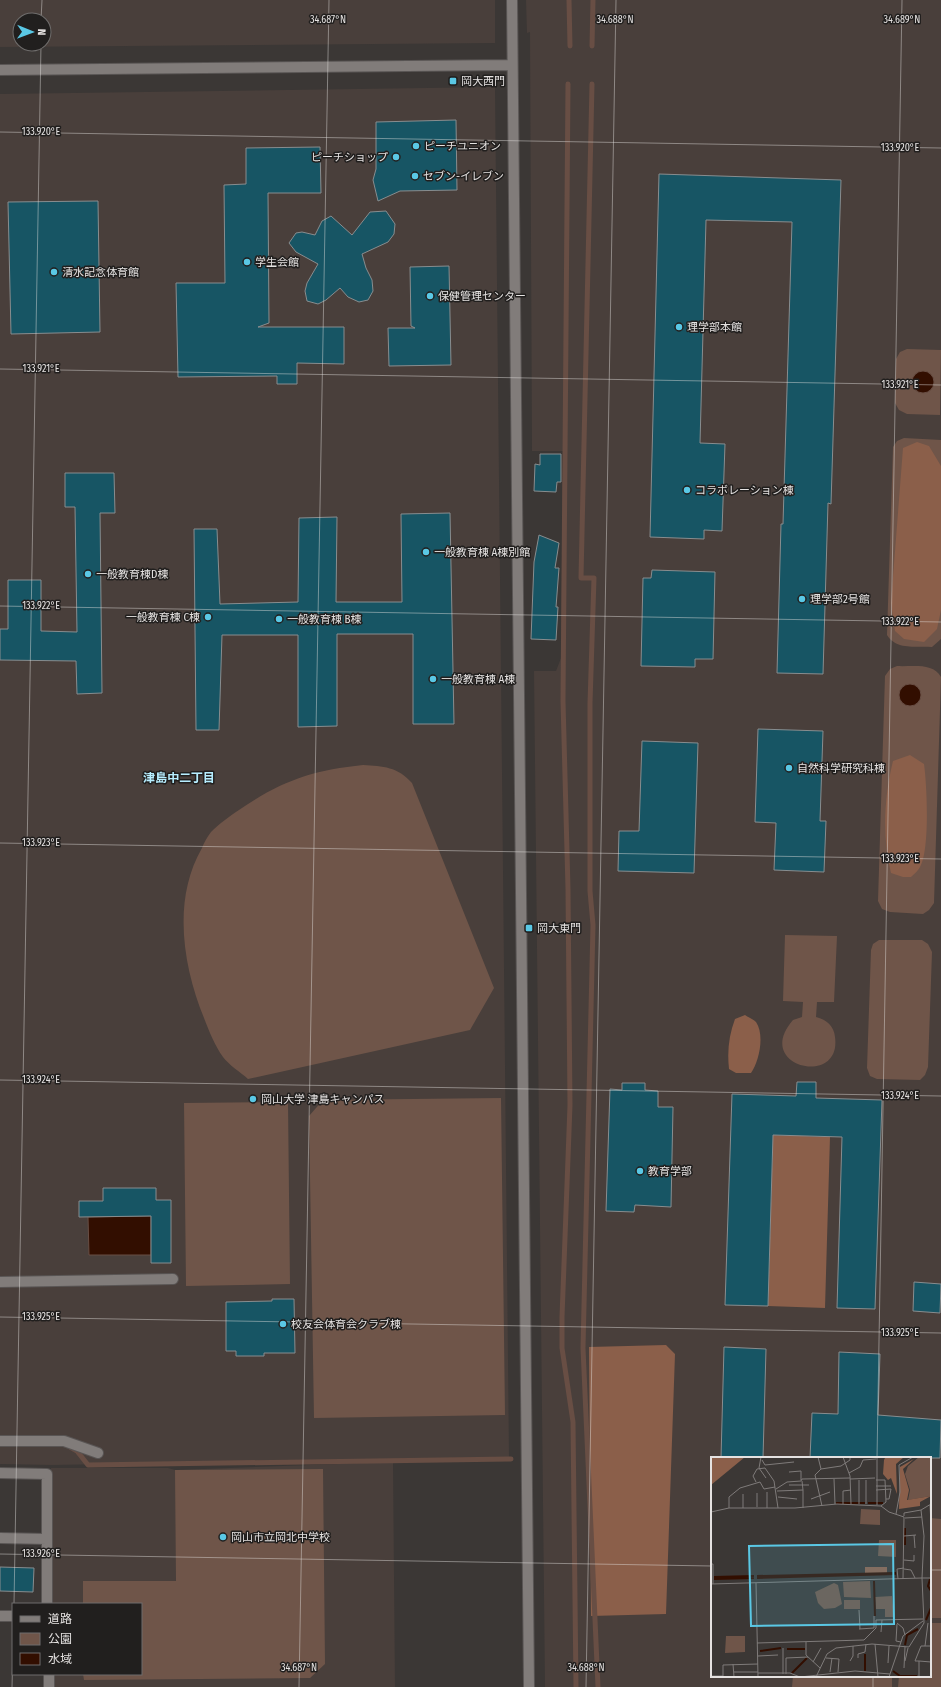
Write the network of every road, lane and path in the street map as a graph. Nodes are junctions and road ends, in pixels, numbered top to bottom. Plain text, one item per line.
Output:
1 (512, 0) edge
2 (512, 65) junction
3 (0, 70) edge
4 (173, 1279) dead end
5 (0, 1282) edge
6 (0, 1442) edge
7 (98, 1453) dead end
8 (0, 1473) edge
9 (0, 1538) edge
10 (47, 1539) junction
11 (48, 1603) edge
12 (0, 1616) edge
13 (12, 1616) edge
14 (49, 1675) edge
15 (49, 1687) edge
16 (528, 1687) edge

1 - 2 street
2 - 3 street
2 - 16 street
4 - 5 street
6 - 7 street
8 - 10 street
9 - 10 street
10 - 11 street
12 - 13 street
14 - 15 street

